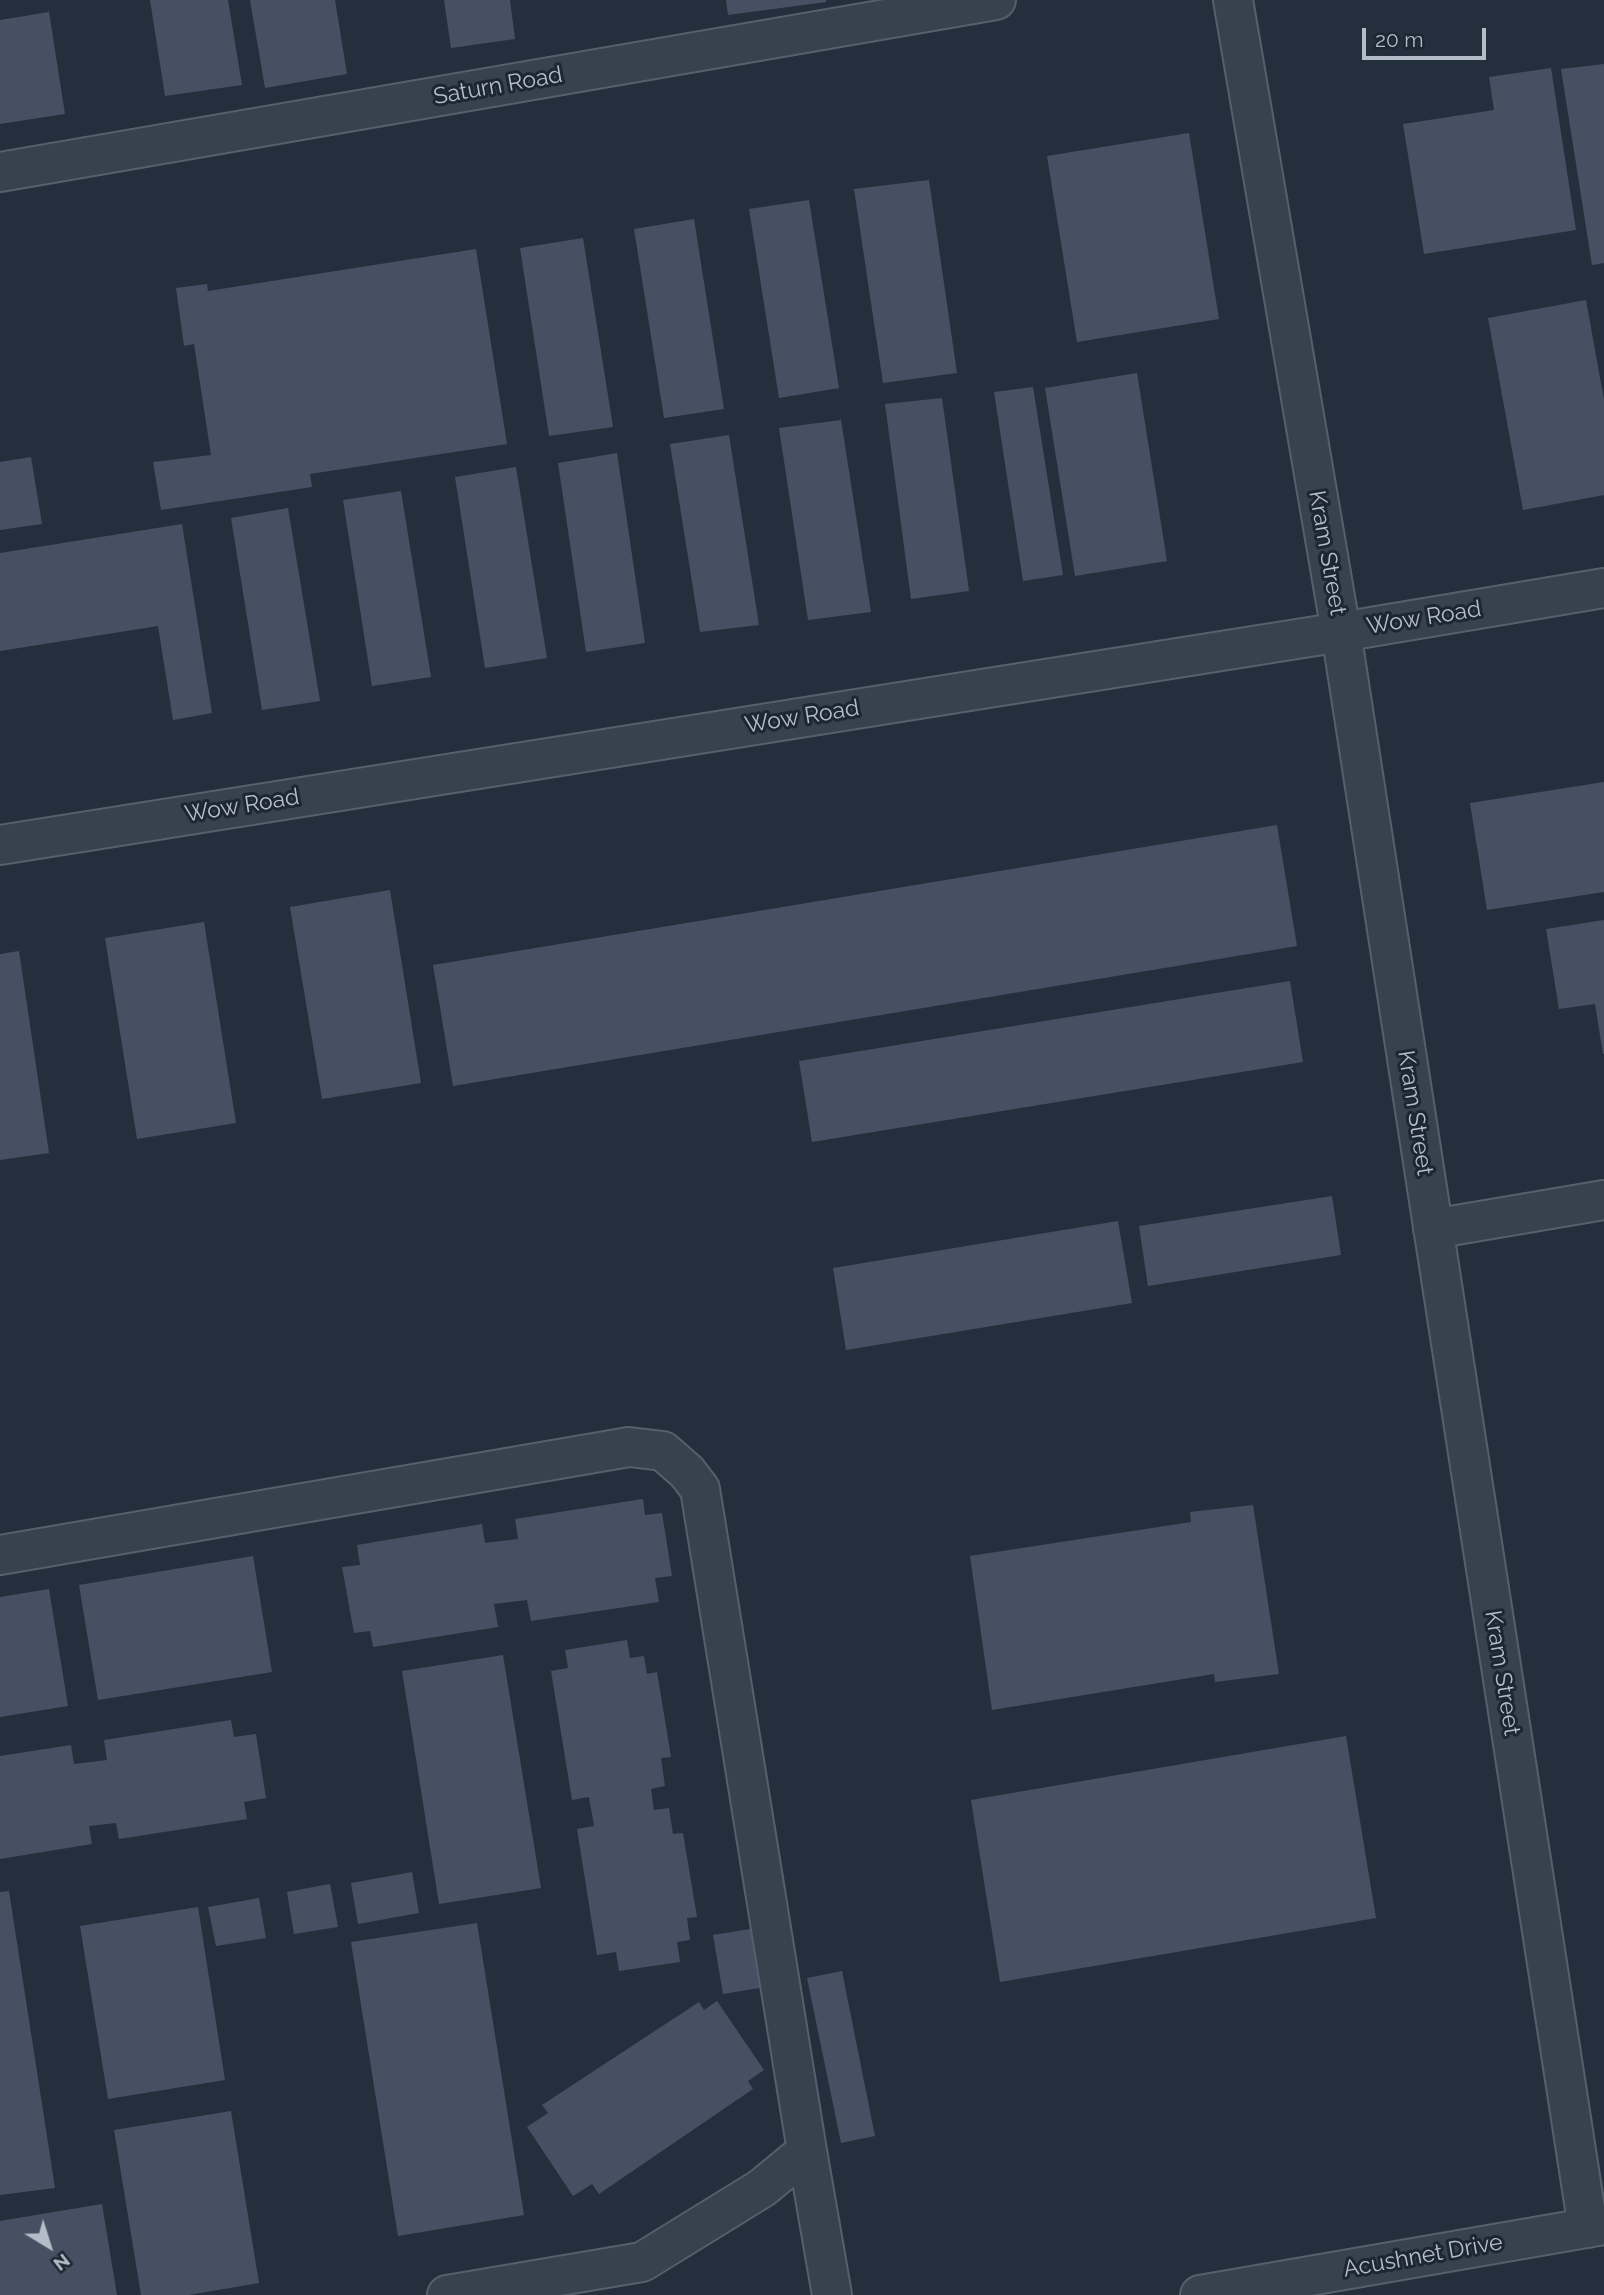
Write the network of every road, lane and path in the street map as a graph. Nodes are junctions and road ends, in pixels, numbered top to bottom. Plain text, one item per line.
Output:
1 (996, 0) edge
2 (1233, 0) edge
3 (0, 172) edge
4 (1604, 588) edge
5 (1340, 632) junction
6 (0, 845) edge
7 (1604, 1200) edge
8 (1433, 1228) junction
9 (0, 1555) edge
10 (807, 2151) junction
11 (1596, 2227) edge
12 (447, 2295) edge
13 (832, 2295) edge
14 (1200, 2295) edge

1 - 3 street, Saturn Road
2 - 5 street, Kram Street
4 - 5 street, Wow Road
5 - 6 street, Wow Road
5 - 8 street, Kram Street
7 - 8 street
8 - 11 street, Kram Street
9 - 10 street
10 - 12 street
10 - 13 street
11 - 14 street, Acushnet Drive

